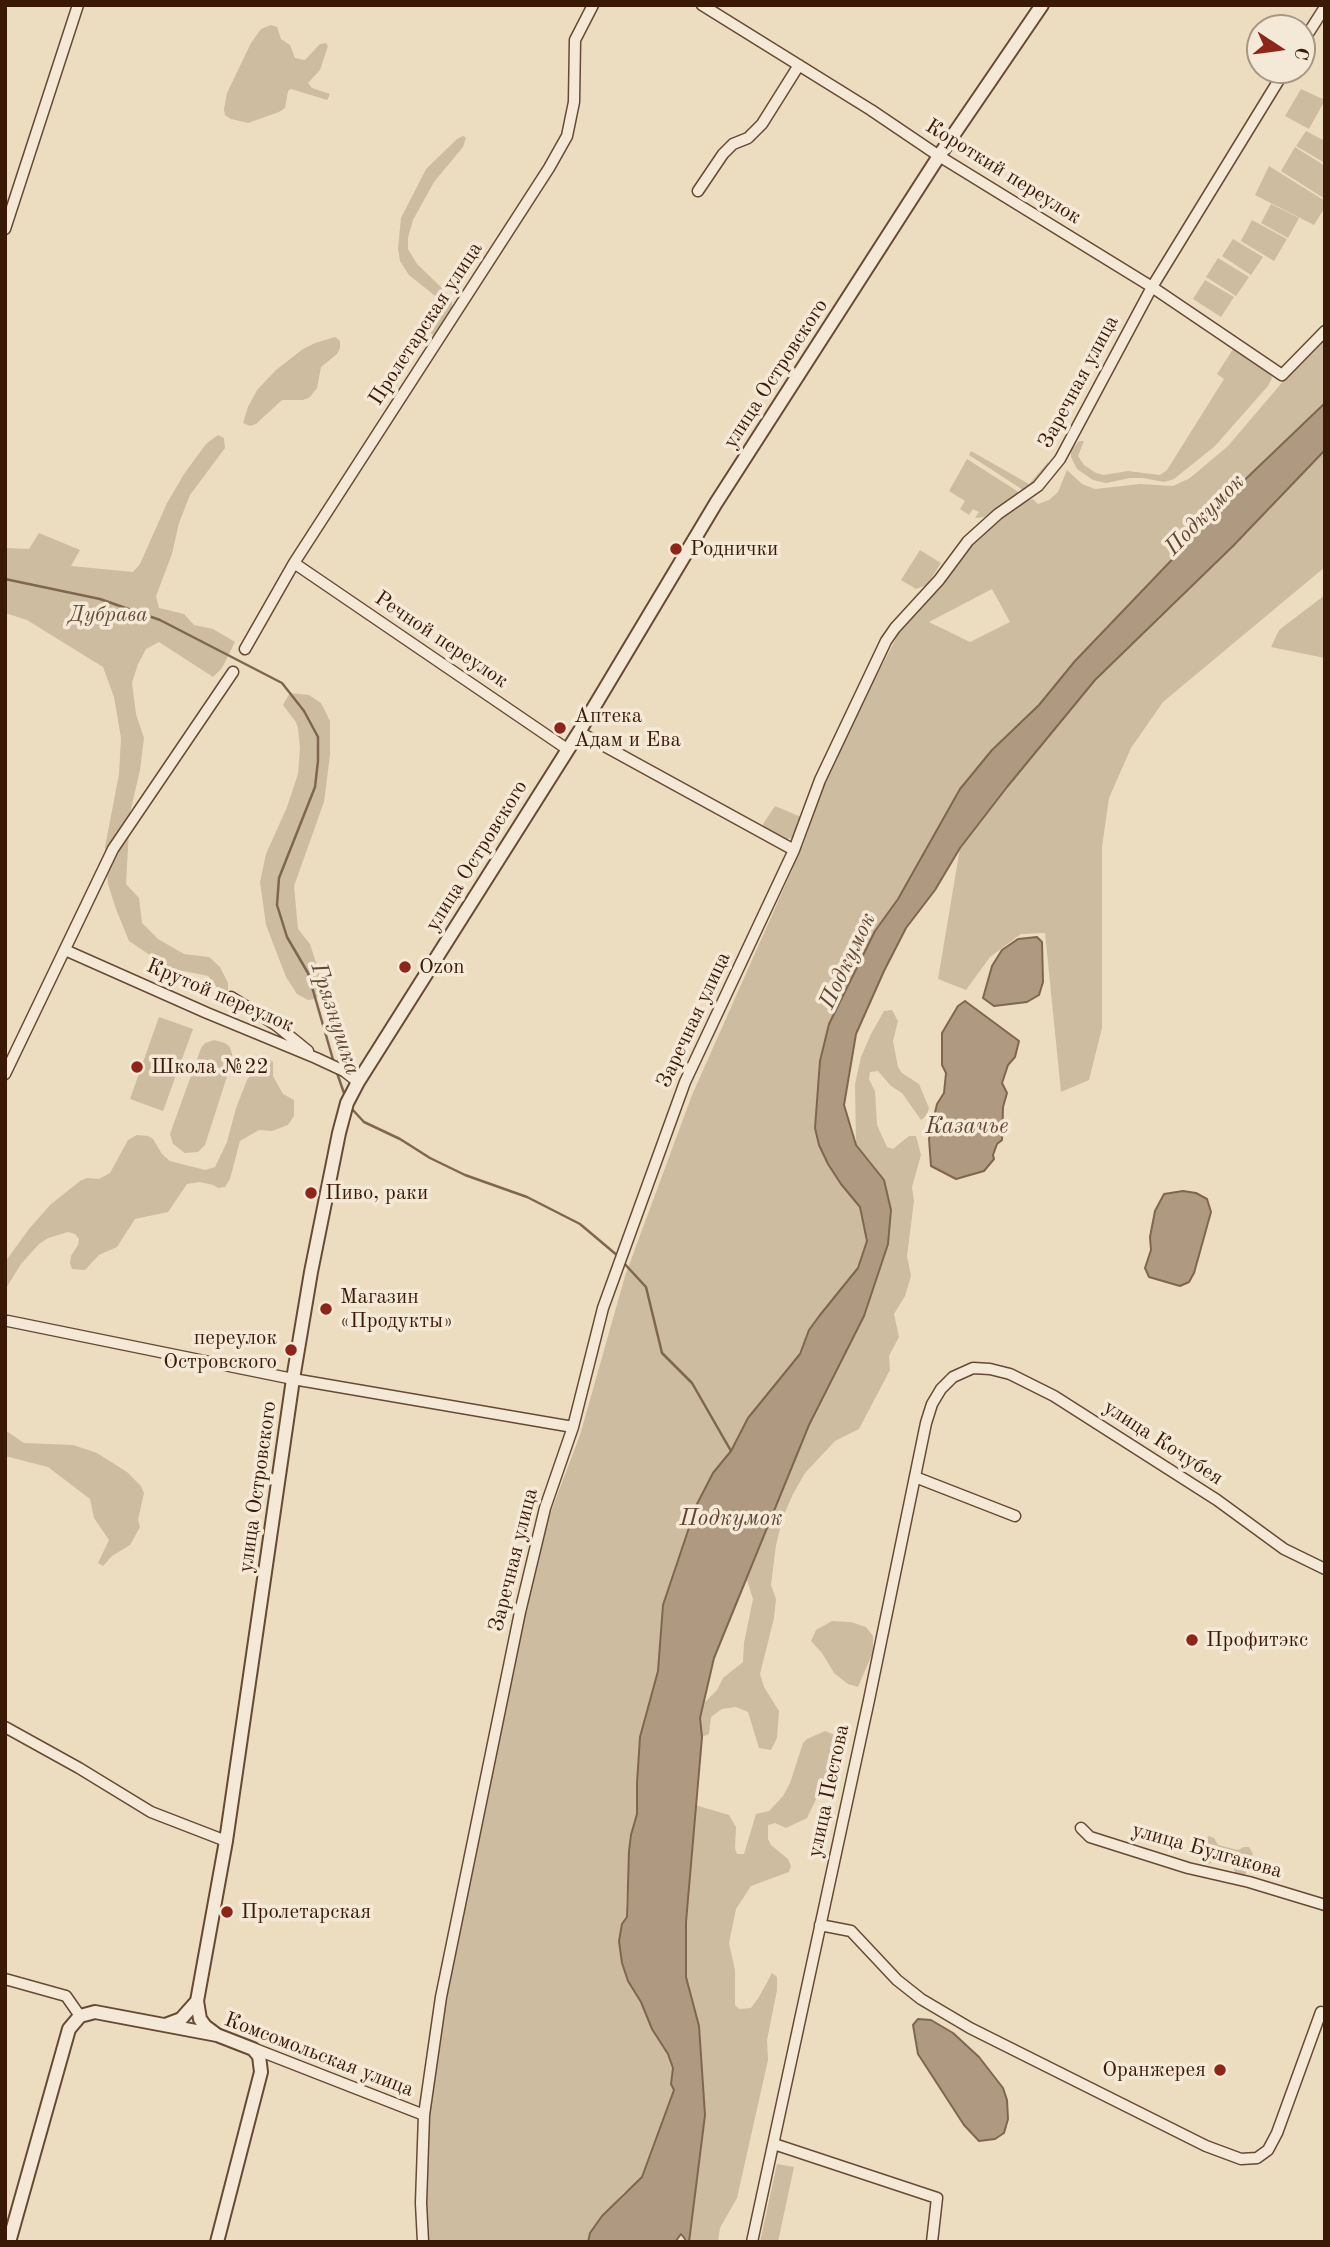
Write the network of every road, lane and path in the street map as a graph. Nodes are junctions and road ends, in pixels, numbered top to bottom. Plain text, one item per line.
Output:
1 (78, 5) edge
2 (593, 5) edge
3 (702, 5) edge
4 (1042, 5) edge
5 (799, 65) junction
6 (1276, 84) edge
7 (939, 156) junction
8 (698, 191) dead end
9 (5, 229) edge
10 (1152, 287) junction
11 (1325, 331) edge
12 (294, 563) junction
13 (245, 649) dead end
14 (233, 672) dead end
15 (579, 732) junction
16 (568, 749) junction
17 (794, 850) junction
18 (65, 950) junction
19 (231, 997) dead end
20 (316, 1058) junction
21 (5, 1074) edge
22 (356, 1086) junction
23 (8, 1321) dead end
24 (973, 1368) joint
25 (293, 1379) junction
26 (573, 1427) junction
27 (915, 1477) junction
28 (1015, 1516) dead end
29 (1325, 1569) edge
30 (5, 1727) edge
31 (1081, 1828) dead end
32 (226, 1841) junction
33 (1325, 1905) edge
34 (820, 1925) junction
35 (5, 1979) edge
36 (197, 2001) junction
37 (1321, 2012) dead end
38 (80, 2016) junction
39 (162, 2025) junction
40 (217, 2035) junction
41 (253, 2049) junction
42 (278, 2059) junction
43 (261, 2072) junction
44 (424, 2115) junction
45 (774, 2144) junction
46 (9, 2242) edge
47 (217, 2242) edge
48 (423, 2242) edge
49 (752, 2242) edge
50 (932, 2242) edge

1 - 9 street
2 - 12 street, Пролетарская улица
3 - 5 street, Короткий переулок
4 - 7 street, улица Островского
5 - 7 street, Короткий переулок
5 - 8 street
6 - 10 street, Заречная улица
7 - 10 street, Короткий переулок
7 - 15 street, улица Островского
10 - 11 street, Короткий переулок
10 - 17 street, Заречная улица
12 - 13 street, Пролетарская улица
12 - 16 street, Речной переулок
14 - 18 street
15 - 16 street, улица Островского
15 - 17 street
16 - 22 street, улица Островского
17 - 26 street, Заречная улица
18 - 20 street, Крутой переулок
18 - 21 street
19 - 20 street
20 - 22 street, Крутой переулок
22 - 25 street, улица Островского
23 - 25 street
24 - 27 street, улица Пестова
24 - 29 street, улица Кочубея
25 - 26 street
25 - 32 street, улица Островского
26 - 44 street, Заречная улица
27 - 28 street
27 - 34 street, улица Пестова
30 - 32 street
31 - 33 street, улица Булгакова
32 - 36 street, улица Островского
34 - 37 street
34 - 45 street, улица Пестова
35 - 38 street
36 - 39 street
36 - 40 street
38 - 39 street, Комсомольская улица
38 - 46 street
39 - 40 street, Комсомольская улица
40 - 41 street, Комсомольская улица
41 - 42 street, Комсомольская улица
41 - 43 street
42 - 43 street
42 - 44 street, Комсомольская улица
43 - 47 street
44 - 48 street, Заречная улица
45 - 49 street, улица Пестова
45 - 50 street

